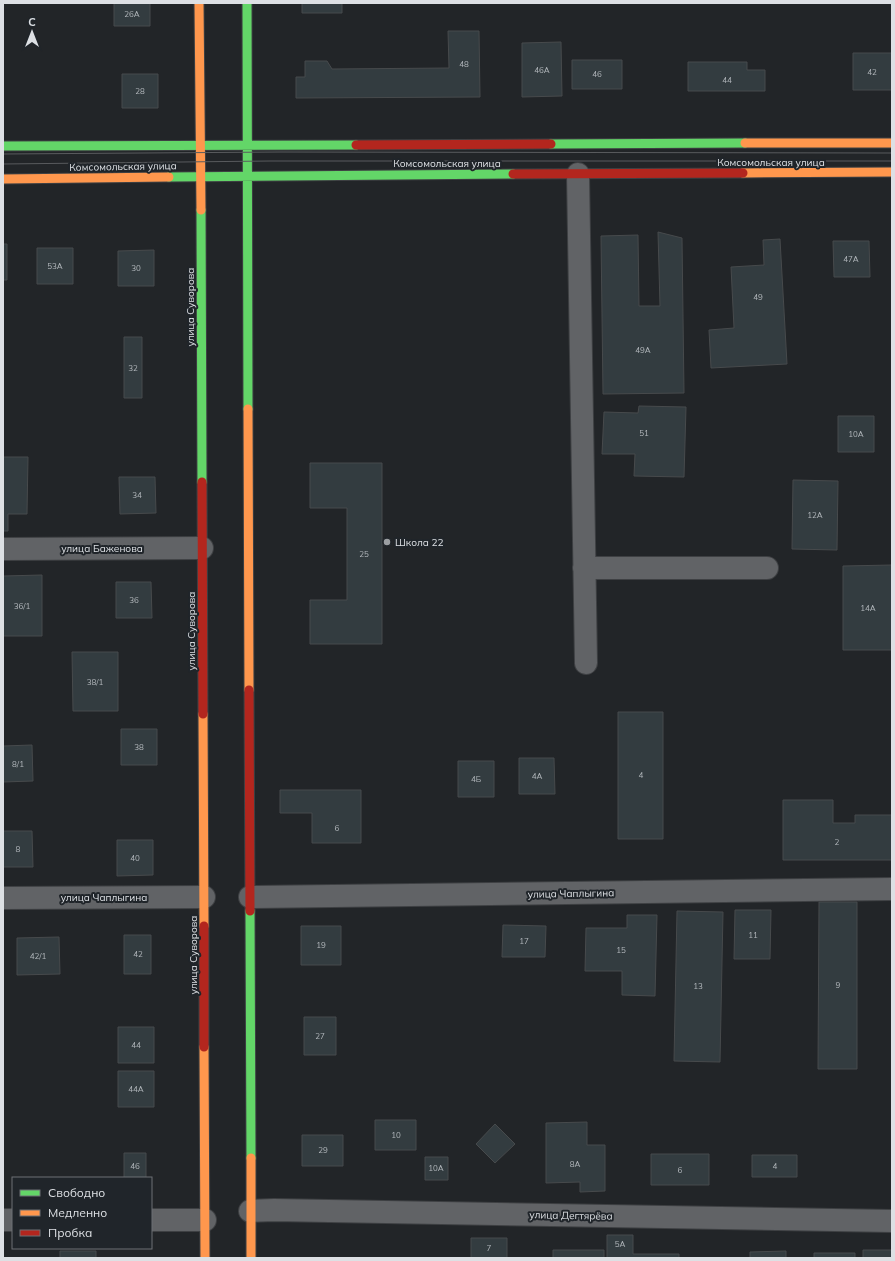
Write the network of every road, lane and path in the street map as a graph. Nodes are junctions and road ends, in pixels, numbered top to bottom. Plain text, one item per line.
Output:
1 (199, 3) edge
2 (247, 3) edge
3 (892, 143) edge
4 (248, 144) junction
5 (201, 145) junction
6 (3, 146) edge
7 (892, 172) edge
8 (578, 174) junction
9 (248, 175) junction
10 (201, 176) junction
11 (3, 179) edge
12 (202, 548) junction
13 (3, 549) edge
14 (584, 568) junction
15 (767, 568) dead end
16 (586, 663) dead end
17 (892, 889) edge
18 (204, 897) junction
19 (250, 897) junction
20 (3, 898) edge
21 (250, 1211) junction
22 (152, 1220) edge
23 (205, 1220) junction
24 (892, 1220) edge
25 (205, 1258) edge
26 (251, 1258) edge

1 - 5 main road, улица Суворова
2 - 4 main road
3 - 4 main road, Комсомольская улица
4 - 5 main road, Комсомольская улица
4 - 9 main road
5 - 6 main road, Комсомольская улица
5 - 10 main road, улица Суворова
7 - 8 main road, Комсомольская улица
8 - 9 main road, Комсомольская улица
8 - 14 street
9 - 10 main road, Комсомольская улица
9 - 19 main road
10 - 11 main road, Комсомольская улица
10 - 12 main road, улица Суворова
12 - 13 street, улица Баженова
12 - 18 main road, улица Суворова
14 - 15 street
14 - 16 street
17 - 19 street, улица Чаплыгина
18 - 20 street, улица Чаплыгина
18 - 23 main road, улица Суворова
19 - 21 main road
21 - 24 street, улица Дегтярёва
21 - 26 main road
22 - 23 street
23 - 25 main road, улица Суворова

